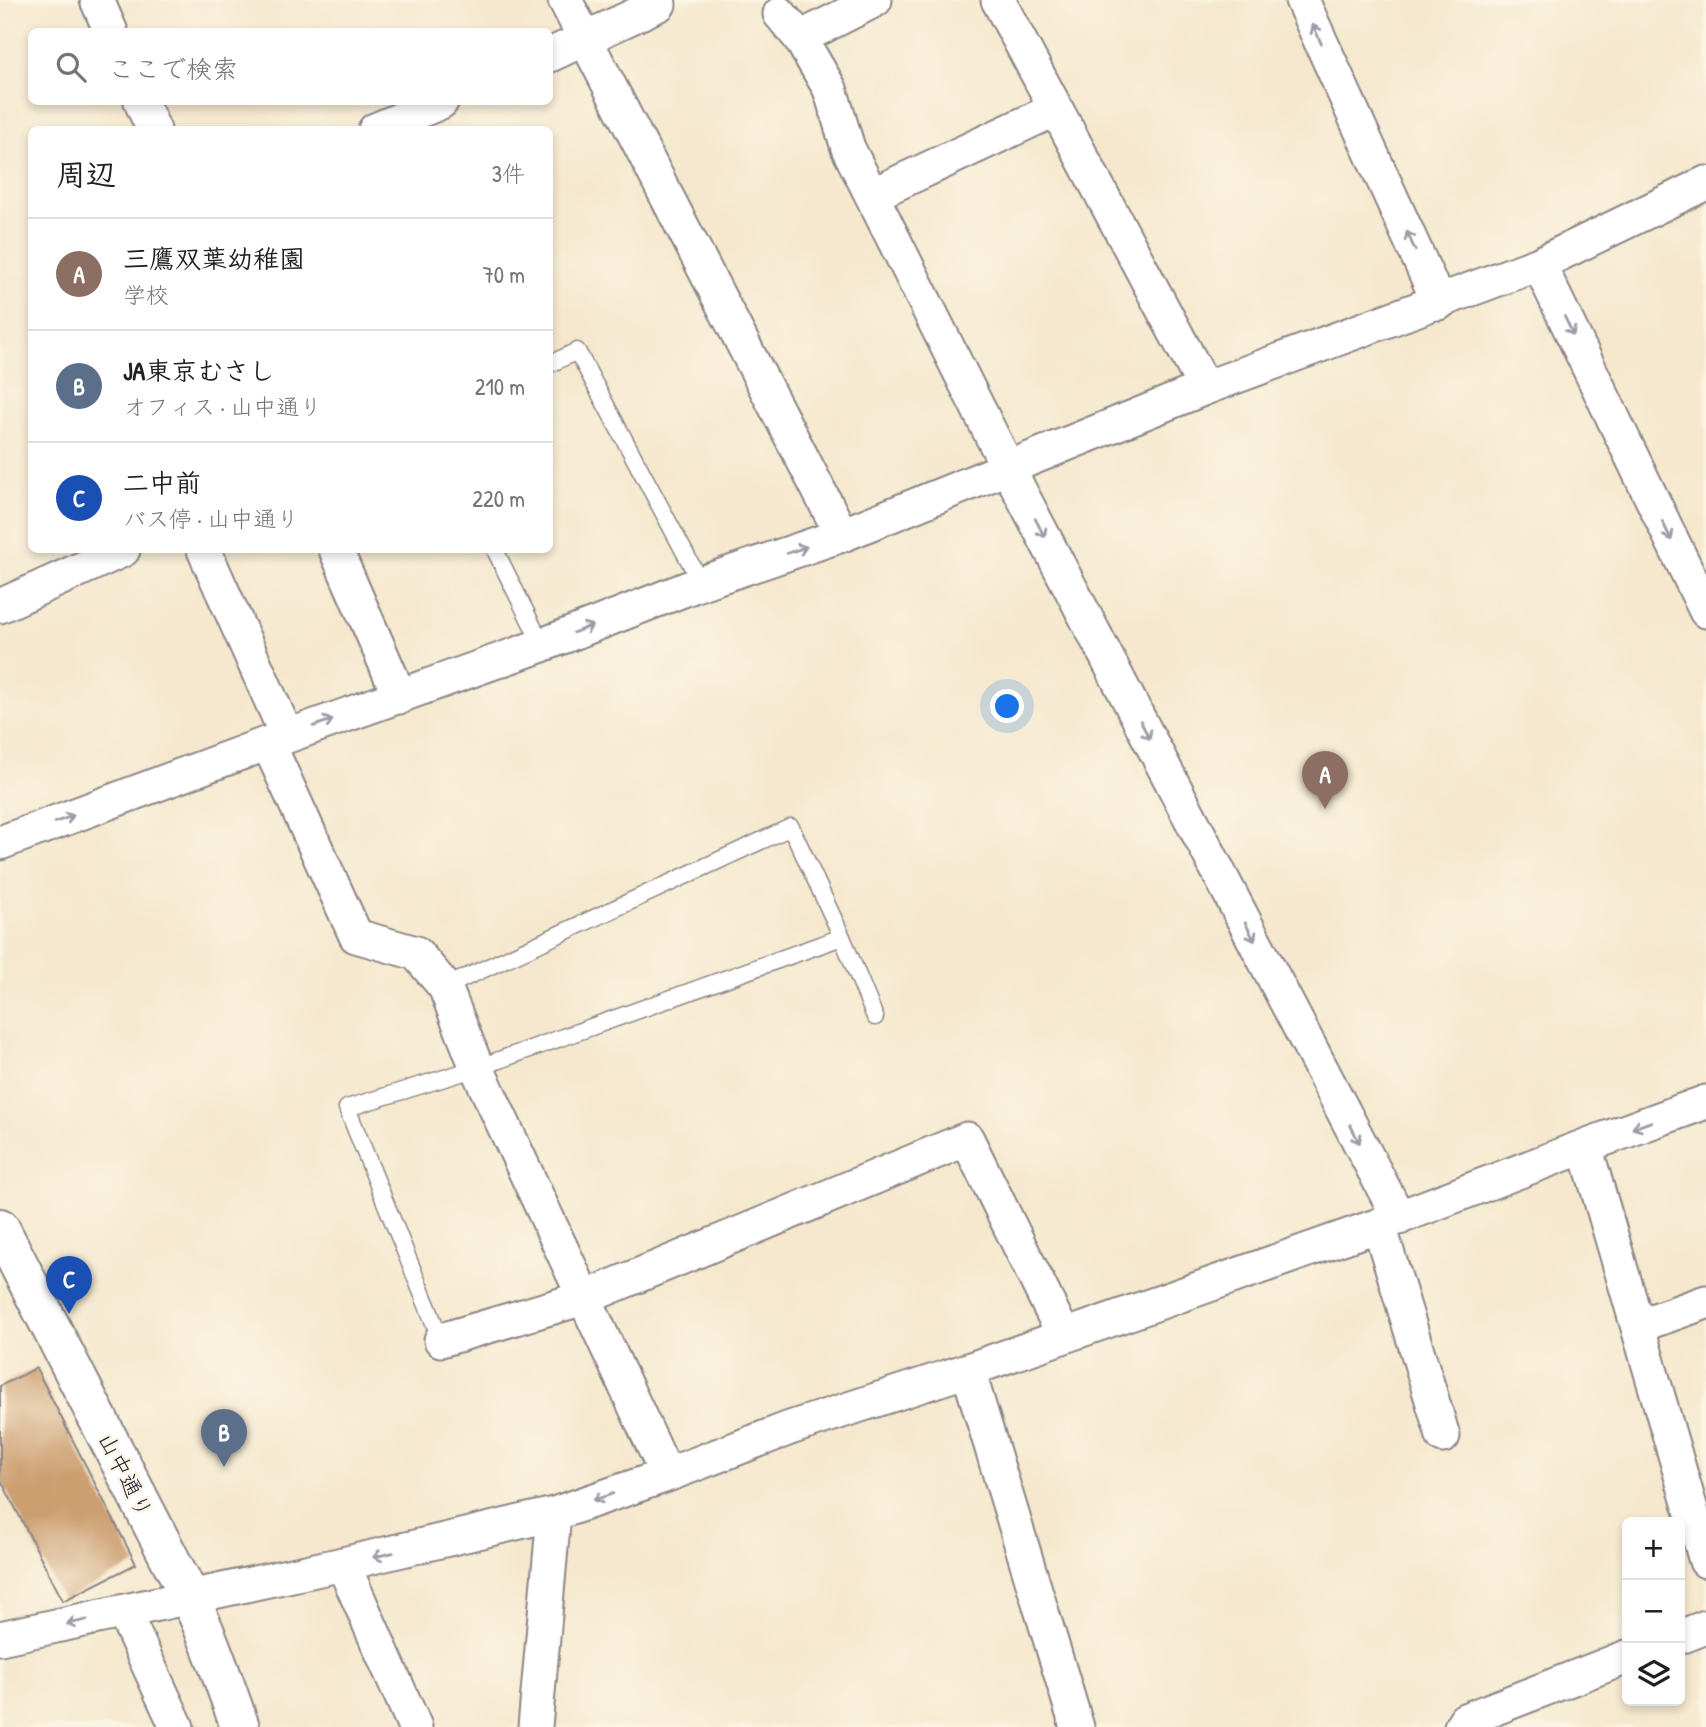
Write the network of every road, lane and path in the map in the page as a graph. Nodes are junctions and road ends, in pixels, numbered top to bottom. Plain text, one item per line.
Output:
1 (97, 0) edge
2 (565, 0) edge
3 (875, 0) edge
4 (998, 0) edge
5 (1302, 0) edge
6 (659, 4) dead end
7 (109, 28) edge
8 (586, 40) junction
9 (553, 54) edge
10 (142, 105) edge
11 (434, 105) edge
12 (1056, 109) junction
13 (152, 126) edge
14 (384, 126) edge
15 (1706, 183) edge
16 (872, 195) junction
17 (1539, 264) junction
18 (1439, 303) junction
19 (553, 363) edge
20 (1205, 388) junction
21 (1008, 468) junction
22 (842, 535) junction
23 (116, 553) edge
24 (205, 553) edge
25 (337, 553) edge
26 (496, 553) edge
27 (701, 583) junction
28 (0, 606) edge
29 (1706, 611) edge
30 (542, 645) junction
31 (400, 697) junction
32 (278, 739) junction
33 (0, 843) edge
34 (842, 937) junction
35 (445, 987) junction
36 (875, 1017) dead end
37 (477, 1069) junction
38 (1706, 1102) edge
39 (1585, 1146) junction
40 (1389, 1222) junction
41 (0, 1228) edge
42 (584, 1298) junction
43 (1706, 1302) edge
44 (1638, 1326) junction
45 (1064, 1336) junction
46 (441, 1340) joint
47 (968, 1370) junction
48 (1443, 1436) dead end
49 (667, 1475) junction
50 (554, 1514) junction
51 (1706, 1561) edge
52 (343, 1564) junction
53 (192, 1598) junction
54 (124, 1612) junction
55 (1706, 1627) edge
56 (1685, 1635) edge
57 (0, 1639) edge
58 (1622, 1659) edge
59 (172, 1725) edge
60 (240, 1727) edge
61 (415, 1727) edge
62 (536, 1727) edge
63 (1077, 1727) edge
64 (1461, 1727) edge

1 - 7 street
2 - 8 street
3 - 16 street
4 - 12 street
18 -> 5 street
6 - 8 street
8 - 9 street
8 - 22 street
10 - 13 street
11 - 14 street
12 - 16 street
12 - 20 street
15 - 17 street
16 - 21 street
17 - 18 street
17 -> 29 street
18 - 20 street
19 - 27 lane
20 - 21 street
21 - 22 street
21 -> 40 street
27 -> 22 street
23 - 28 street
24 - 32 street
25 - 31 street
26 - 30 lane
30 -> 27 street
30 - 31 street
32 -> 31 street
33 -> 32 street
32 - 35 street
34 - 35 lane
34 - 36 lane
34 - 37 lane
35 - 37 street
37 - 42 street
37 - 46 lane
38 -> 39 street
39 - 40 street
39 - 44 street
40 - 45 street
40 - 48 street
41 - 53 street, 山中通り
42 - 45 street
42 - 46 street
42 - 49 street
43 - 44 street
44 - 51 street
45 - 47 street
47 - 49 street
47 - 63 street
49 -> 50 street
50 -> 52 street
50 - 62 street
52 - 53 street
52 - 61 street
53 - 54 street
53 - 60 street, 山中通り
54 -> 57 street
54 - 59 street
55 - 56 street
58 - 64 street

